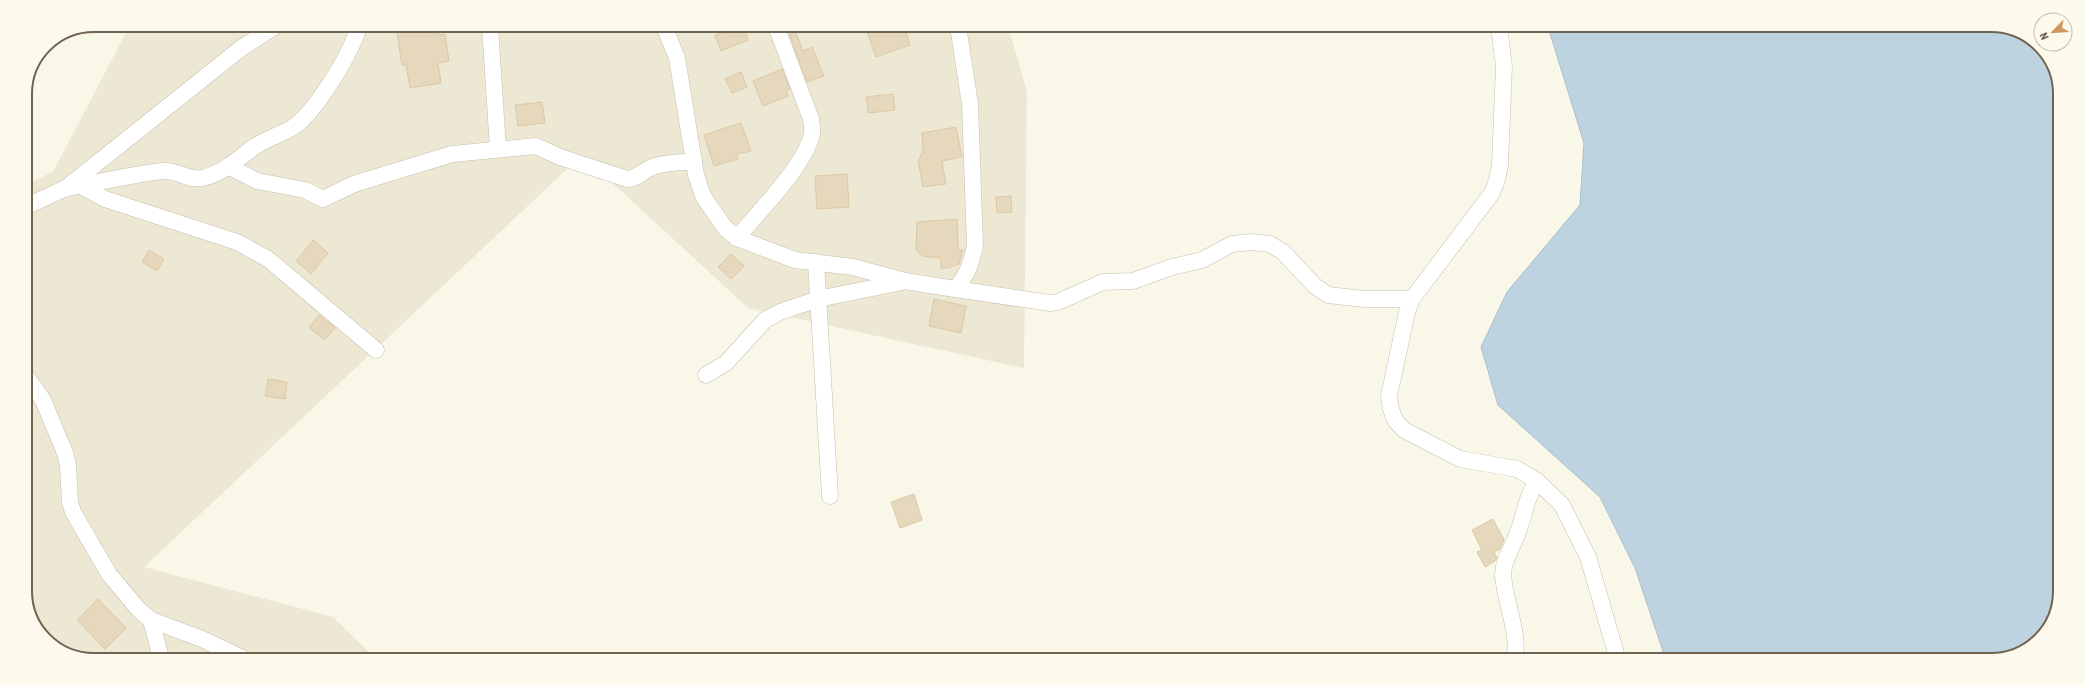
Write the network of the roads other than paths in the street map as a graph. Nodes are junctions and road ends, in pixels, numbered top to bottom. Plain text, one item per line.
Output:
1 (266, 32) edge
2 (356, 32) edge
3 (490, 32) edge
4 (666, 32) edge
5 (778, 32) edge
6 (959, 32) edge
7 (1500, 32) edge
8 (498, 149) junction
9 (694, 161) junction
10 (228, 166) junction
11 (73, 187) junction
12 (32, 204) edge
13 (737, 238) junction
14 (816, 262) junction
15 (906, 282) junction
16 (955, 289) junction
17 (818, 299) junction
18 (1412, 299) junction
19 (376, 350) dead end
20 (706, 375) dead end
21 (32, 385) edge
22 (1537, 481) junction
23 (830, 496) dead end
24 (150, 620) junction
25 (160, 653) edge
26 (231, 653) edge
27 (1516, 653) edge
28 (1616, 653) edge

1 - 11 street
2 - 10 street
3 - 8 street
4 - 9 street
5 - 13 street
6 - 16 street
7 - 18 street
8 - 9 street
8 - 10 street
9 - 13 street
10 - 11 street
11 - 12 street
11 - 19 street
13 - 14 street
14 - 15 street
14 - 17 street
15 - 16 street
15 - 17 street
16 - 18 street
17 - 20 street
17 - 23 street
18 - 22 street
21 - 24 street
22 - 27 street
22 - 28 street
24 - 25 street
24 - 26 street

